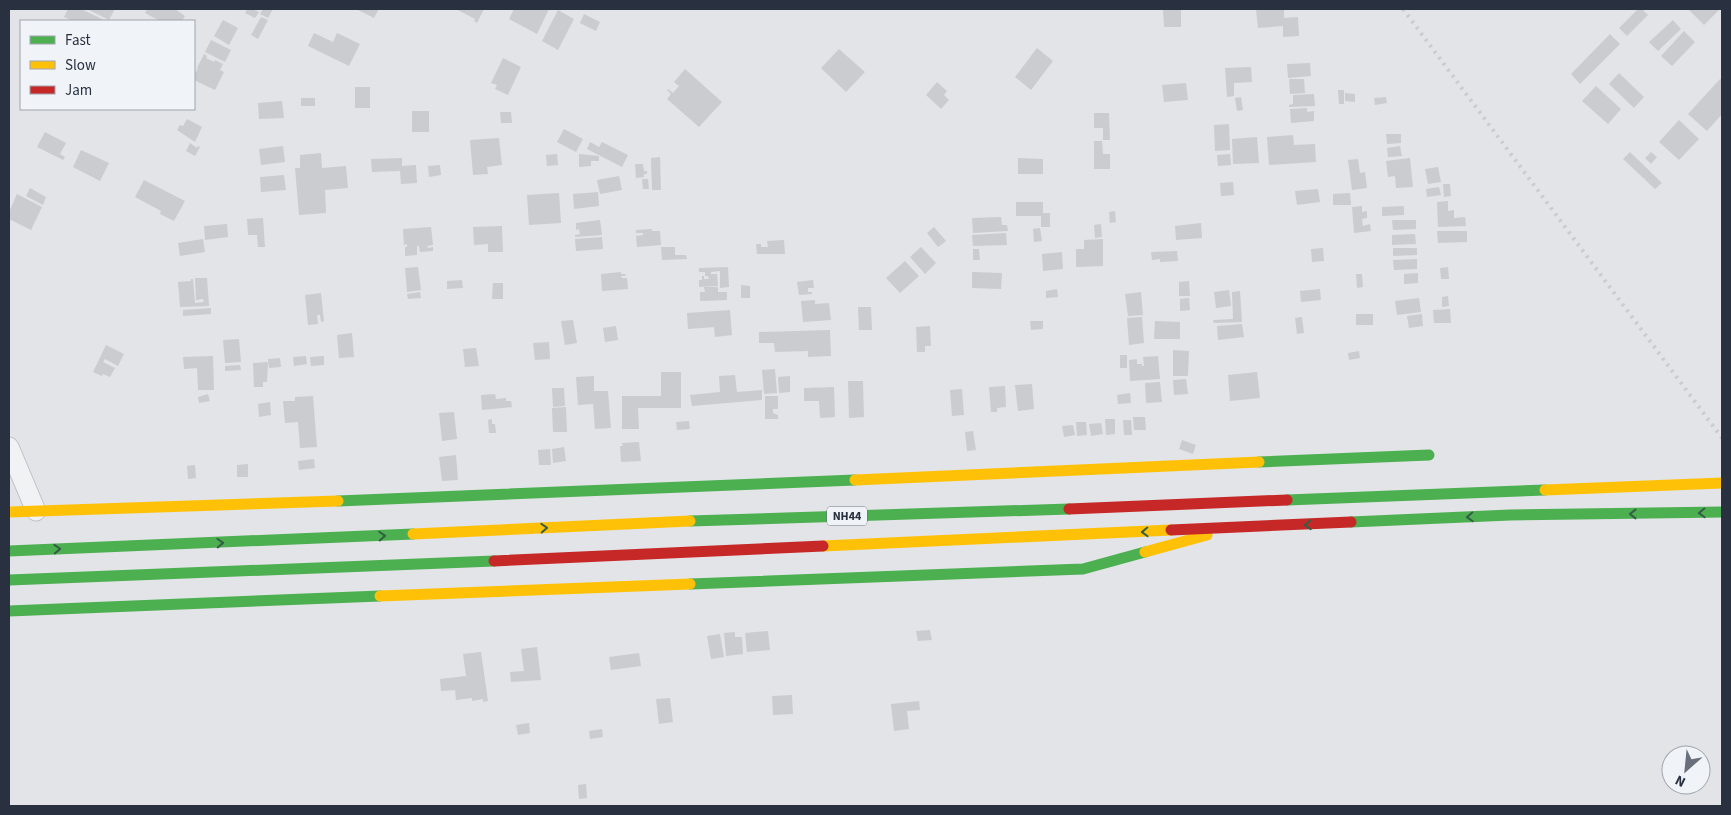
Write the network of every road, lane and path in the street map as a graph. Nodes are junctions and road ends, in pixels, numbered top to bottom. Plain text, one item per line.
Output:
1 (9, 447) edge
2 (1429, 455) dead end
3 (1722, 483) edge
4 (36, 511) junction
5 (9, 512) edge
6 (1722, 512) edge
7 (1232, 528) junction
8 (9, 551) edge
9 (9, 580) edge
10 (9, 611) edge

1 - 4 street
2 - 4 main road
8 -> 3 main road, NH44
4 - 5 main road
6 -> 7 main road, NH44
7 -> 9 main road, NH44
7 - 10 main road

